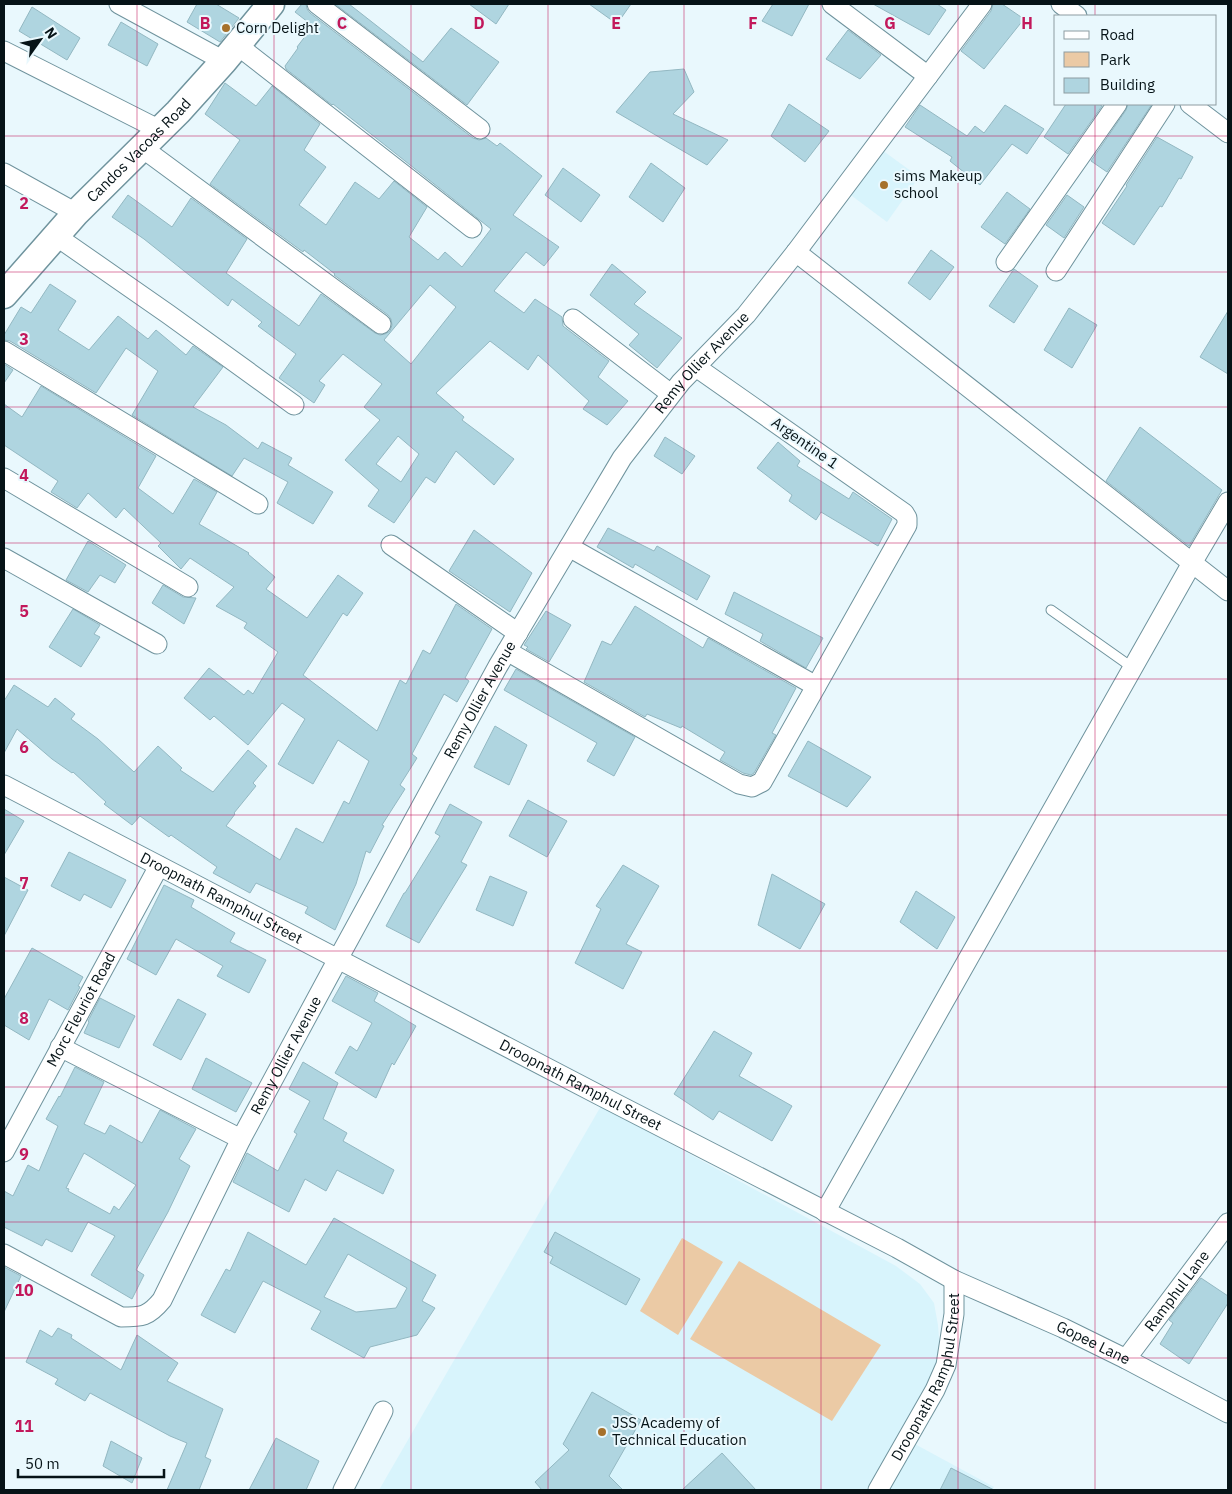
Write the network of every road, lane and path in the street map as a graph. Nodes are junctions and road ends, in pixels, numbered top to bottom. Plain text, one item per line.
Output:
1 (119, 4) edge
2 (271, 4) edge
3 (317, 4) edge
4 (832, 4) edge
5 (982, 4) edge
6 (4, 51) edge
7 (230, 53) junction
8 (928, 76) junction
9 (1116, 105) edge
10 (1164, 105) edge
11 (1191, 105) edge
12 (480, 129) dead end
13 (1228, 133) edge
14 (151, 138) junction
15 (4, 172) edge
16 (76, 213) junction
17 (472, 228) dead end
18 (56, 236) junction
19 (796, 252) junction
20 (1006, 262) dead end
21 (1056, 270) dead end
22 (4, 295) edge
23 (573, 319) dead end
24 (381, 324) dead end
25 (4, 351) edge
26 (696, 367) junction
27 (671, 394) junction
28 (294, 406) dead end
29 (4, 478) edge
30 (1228, 502) edge
31 (258, 504) dead end
32 (391, 545) dead end
33 (569, 547) junction
34 (4, 558) edge
35 (1192, 563) junction
36 (188, 587) dead end
37 (1228, 591) edge
38 (1051, 610) dead end
39 (518, 633) junction
40 (157, 644) dead end
41 (507, 651) junction
42 (1133, 668) junction
43 (816, 686) junction
44 (4, 785) edge
45 (159, 866) junction
46 (338, 959) junction
47 (60, 1047) junction
48 (241, 1139) junction
49 (4, 1152) edge
50 (826, 1212) junction
51 (1228, 1223) edge
52 (4, 1254) edge
53 (954, 1280) junction
54 (1126, 1359) junction
55 (383, 1410) dead end
56 (1228, 1413) edge
57 (343, 1490) edge
58 (878, 1490) edge

1 - 7 street
2 - 7 main road, Candos Vacoas Road
3 - 12 street
4 - 8 street
5 - 8 street, Remy Ollier Avenue
6 - 14 street
7 - 14 main road, Candos Vacoas Road
7 - 17 street
8 - 19 street, Remy Ollier Avenue
9 - 20 street
10 - 21 street
11 - 13 street
14 - 16 main road, Candos Vacoas Road
14 - 24 street
15 - 16 street
16 - 18 main road, Candos Vacoas Road
18 - 22 main road, Candos Vacoas Road
18 - 28 street
19 - 26 street, Remy Ollier Avenue
19 - 35 street
23 - 27 street
25 - 31 street
26 - 27 street, Remy Ollier Avenue
26 - 43 street, Argentine 1
27 - 33 street, Remy Ollier Avenue
29 - 36 street
30 - 35 street
32 - 39 street
33 - 39 street, Remy Ollier Avenue
33 - 43 street
34 - 40 street
35 - 37 street
35 - 42 street
38 - 42 lane
39 - 41 street, Remy Ollier Avenue
41 - 43 street
41 - 46 street, Remy Ollier Avenue
42 - 50 street
44 - 45 street, Droopnath Ramphul Street
45 - 46 street, Droopnath Ramphul Street
45 - 47 street, Morc Fleuriot Road
46 - 48 street, Remy Ollier Avenue
46 - 50 street, Droopnath Ramphul Street
47 - 48 street
47 - 49 street, Morc Fleuriot Road
48 - 52 street, Remy Ollier Avenue
50 - 53 street, Droopnath Ramphul Street
51 - 54 street, Ramphul Lane
53 - 54 street, Gopee Lane
53 - 58 street, Droopnath Ramphul Street
54 - 56 street, Gopee Lane
55 - 57 street

